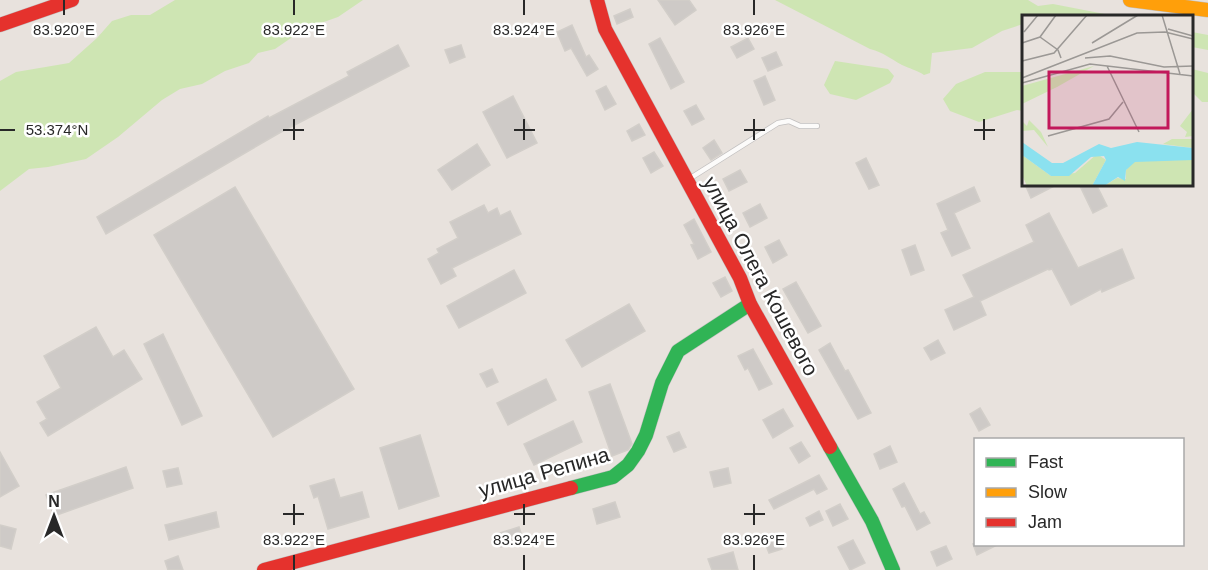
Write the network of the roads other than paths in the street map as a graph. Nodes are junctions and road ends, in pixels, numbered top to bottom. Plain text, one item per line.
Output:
1 (72, 0) edge
2 (597, 0) edge
3 (1130, 0) edge
4 (1208, 10) edge
5 (0, 25) edge
6 (817, 126) dead end
7 (687, 180) junction
8 (750, 304) junction
9 (264, 570) edge
10 (893, 570) edge

1 - 5 street
2 - 7 street, улица Олега Кошевого
3 - 4 street
6 - 7 lane
7 - 8 street, улица Олега Кошевого
8 - 9 street, улица Репина
8 - 10 street, улица Олега Кошевого

